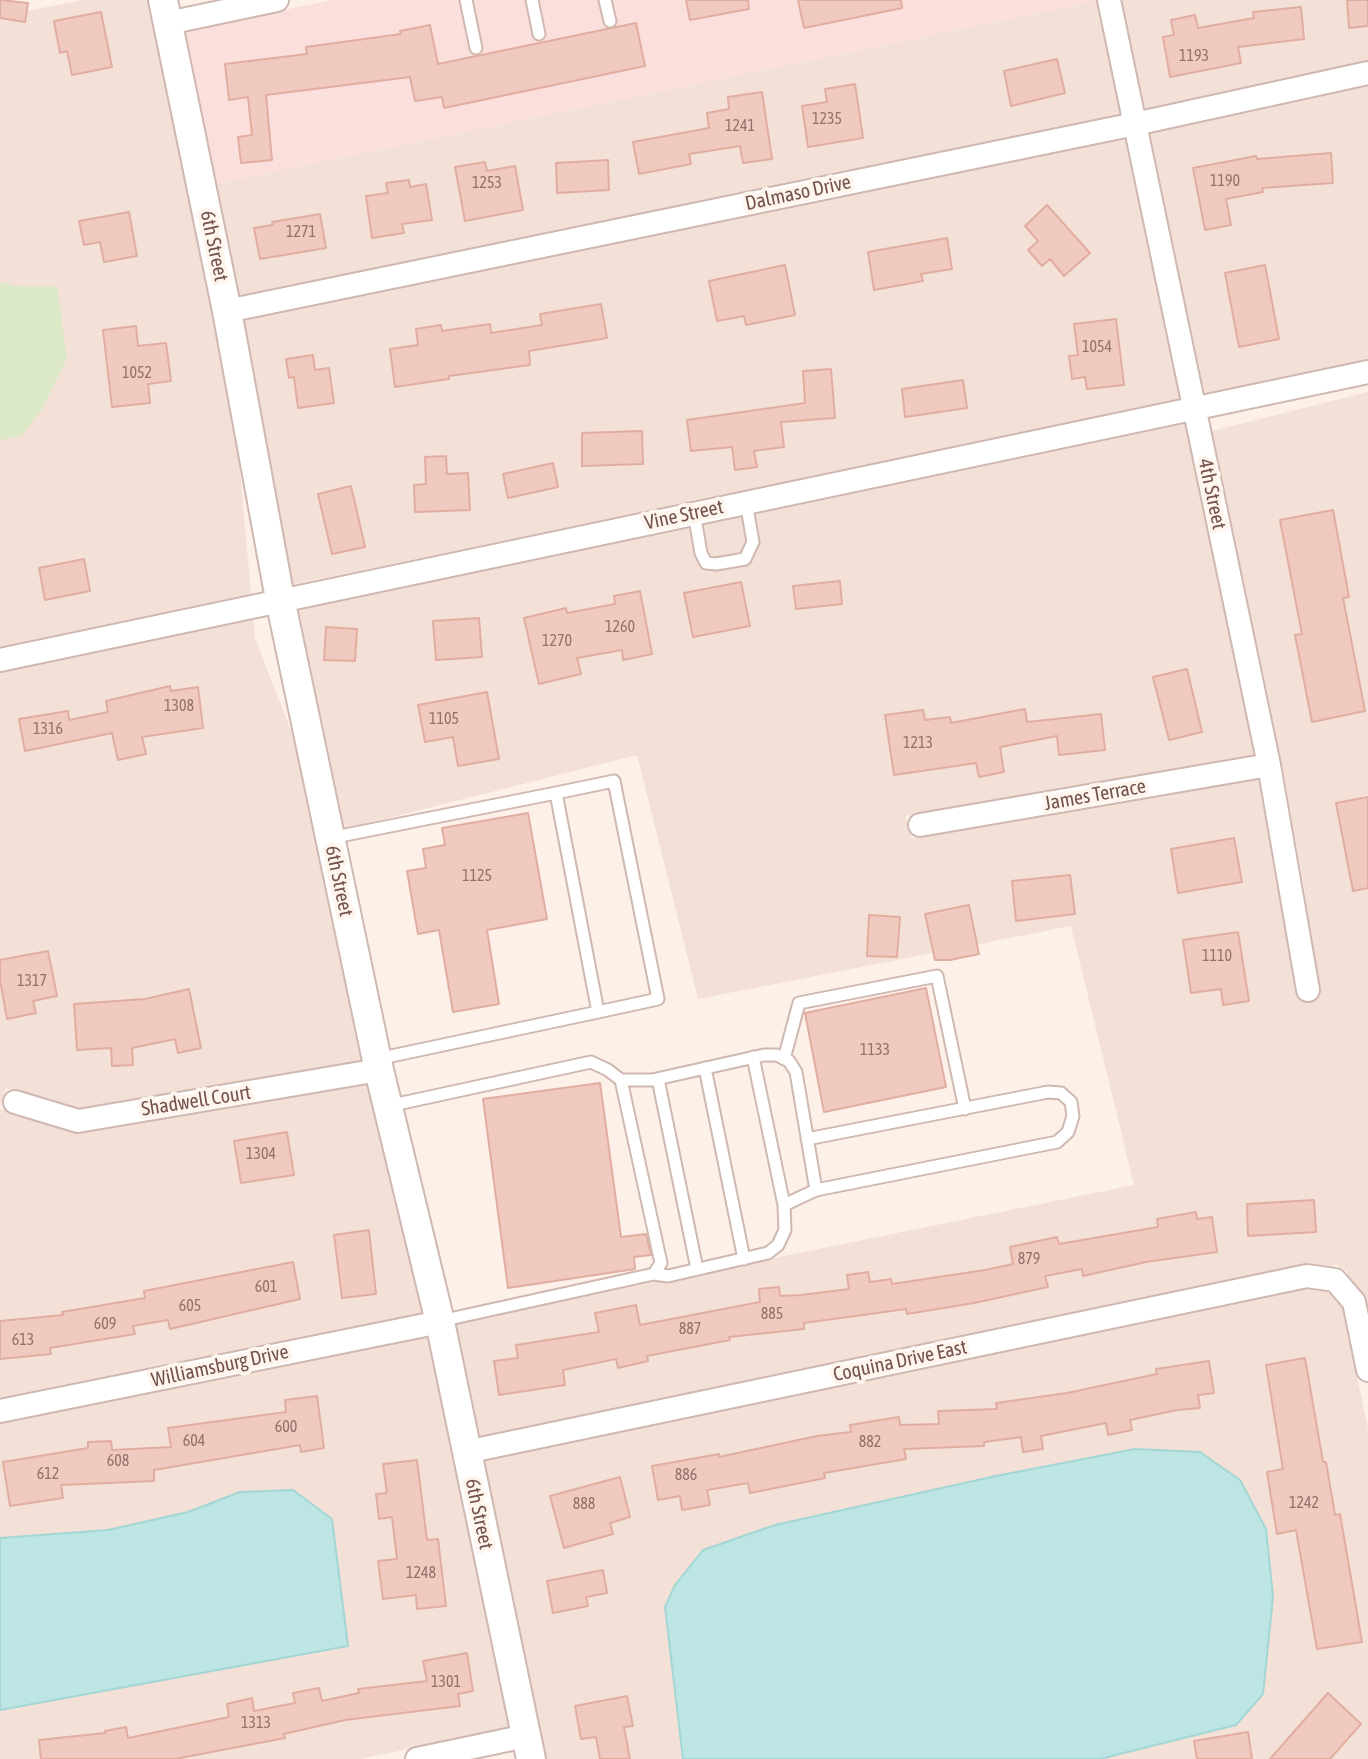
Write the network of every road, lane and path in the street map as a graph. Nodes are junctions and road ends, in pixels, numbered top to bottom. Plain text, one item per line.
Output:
1 (277, 0) edge
2 (466, 0) edge
3 (532, 0) edge
4 (605, 0) edge
5 (1109, 0) edge
6 (166, 11) edge
7 (610, 21) dead end
8 (539, 34) dead end
9 (476, 48) dead end
10 (1368, 73) edge
11 (1135, 124) junction
12 (227, 311) junction
13 (1368, 372) edge
14 (1195, 409) junction
15 (746, 502) junction
16 (694, 513) junction
17 (280, 599) junction
18 (0, 660) edge
19 (1269, 765) junction
20 (556, 793) junction
21 (920, 825) dead end
22 (330, 838) junction
23 (1308, 990) dead end
24 (598, 1012) junction
25 (753, 1057) junction
26 (784, 1059) junction
27 (378, 1065) junction
28 (705, 1068) junction
29 (658, 1079) junction
30 (621, 1080) junction
31 (15, 1102) dead end
32 (387, 1106) junction
33 (965, 1109) junction
34 (807, 1139) junction
35 (816, 1190) junction
36 (784, 1205) junction
37 (744, 1259) junction
38 (697, 1269) junction
39 (654, 1274) junction
40 (440, 1322) junction
41 (1368, 1370) edge
42 (0, 1411) edge
43 (466, 1452) junction
44 (529, 1747) edge
45 (417, 1759) edge

1 - 6 street
2 - 9 lane
3 - 8 lane
4 - 7 lane
5 - 11 street, 4th Street
6 - 12 street, 6th Street
10 - 11 street, Dalmaso Drive
11 - 12 street, Dalmaso Drive
11 - 14 street, 4th Street
12 - 17 street, 6th Street
13 - 14 street, Vine Street
14 - 15 street, Vine Street
14 - 19 street, 4th Street
15 - 16 street, Vine Street
15 - 16 lane
16 - 17 street, Vine Street
17 - 18 street, Vine Street
17 - 22 street, 6th Street
19 - 21 street, James Terrace
19 - 23 street, 4th Street
20 - 22 lane
20 - 24 lane
20 - 24 lane
22 - 27 street, 6th Street
24 - 27 lane
25 - 26 lane
25 - 28 lane
25 - 36 lane
26 - 33 lane
26 - 34 lane
27 - 31 street, Shadwell Court
27 - 32 street, 6th Street
28 - 29 lane
28 - 37 lane
29 - 30 lane
29 - 38 lane
30 - 32 lane
30 - 39 lane
32 - 40 street, 6th Street
33 - 34 lane
33 - 35 lane
34 - 35 lane
35 - 36 lane
36 - 37 lane
37 - 38 lane
38 - 39 lane
39 - 40 lane
40 - 42 street, Williamsburg Drive
40 - 43 street, 6th Street
41 - 43 street, Coquina Drive East
43 - 44 street, 6th Street
44 - 45 street

